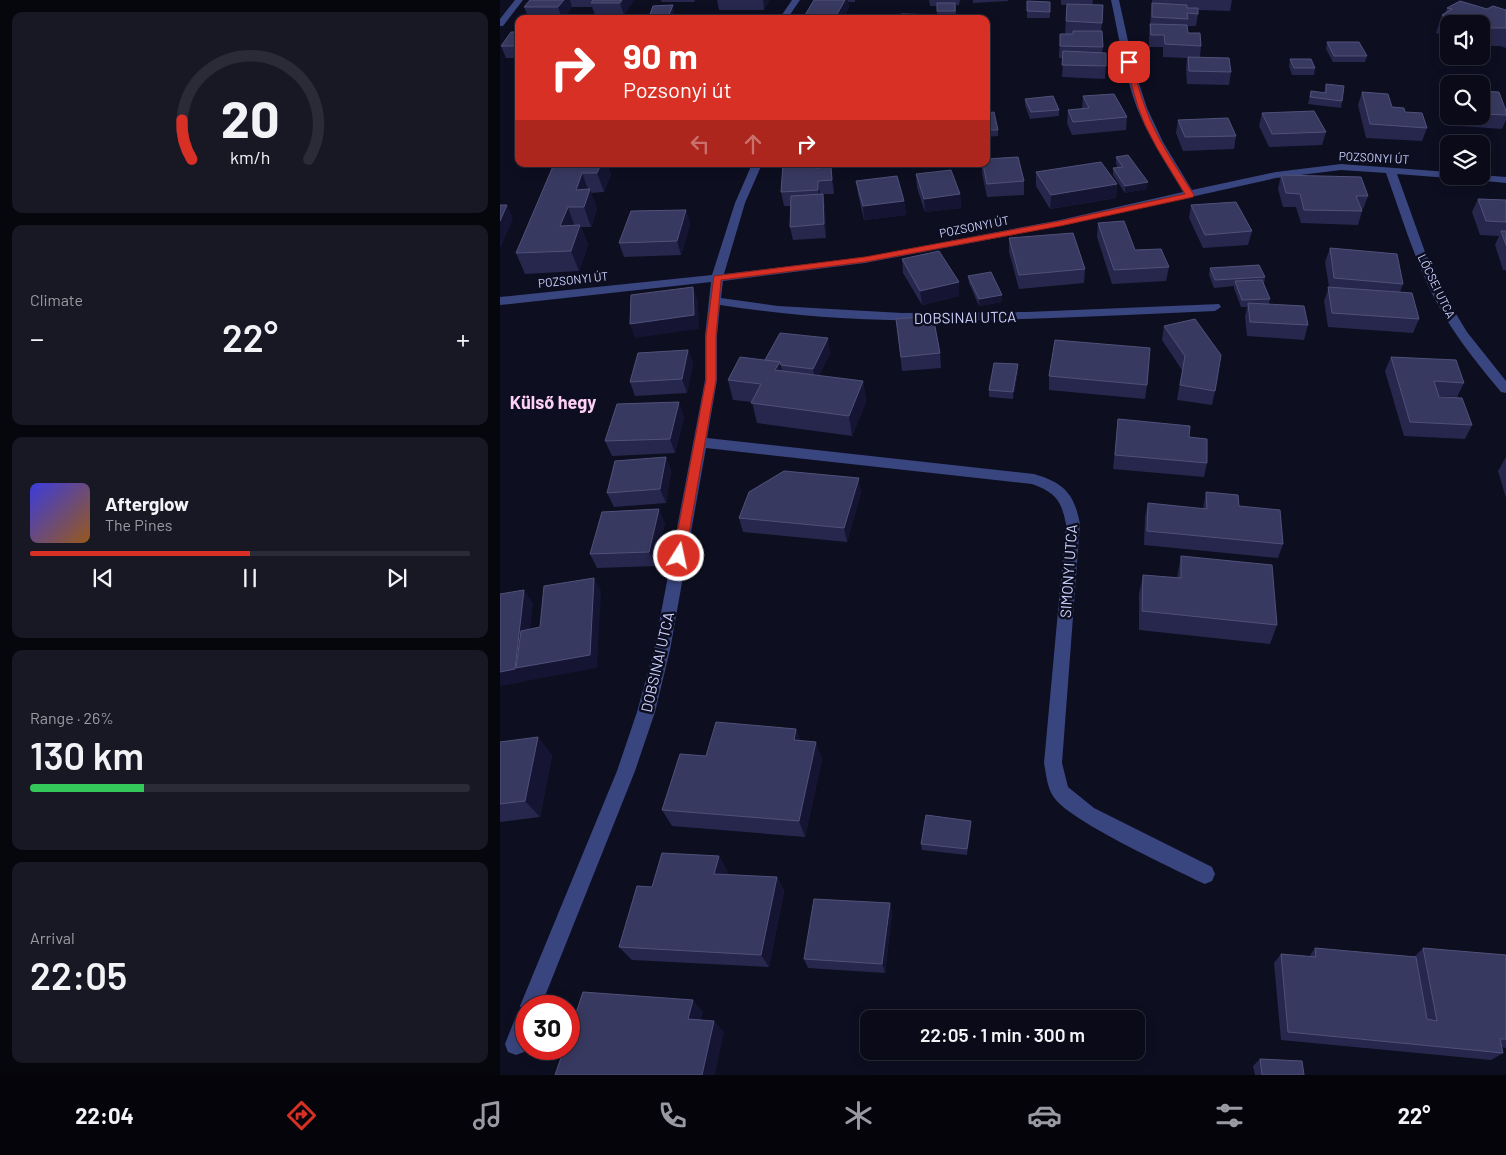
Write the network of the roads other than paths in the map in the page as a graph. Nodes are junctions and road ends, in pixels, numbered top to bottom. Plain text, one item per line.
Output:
1 (519, 0) edge
2 (796, 0) edge
3 (1115, 0) edge
4 (786, 15) edge
5 (500, 24) edge
6 (756, 167) edge
7 (1390, 170) junction
8 (1440, 174) edge
9 (1490, 178) edge
10 (1506, 180) edge
11 (1190, 195) junction
12 (717, 278) junction
13 (500, 300) edge
14 (716, 301) junction
15 (1215, 307) dead end
16 (1506, 389) edge
17 (699, 442) junction
18 (1205, 874) dead end
19 (535, 995) edge

1 - 5 street
2 - 4 street
3 - 11 street
6 - 12 street, DOBSINAI UTCA
7 - 8 street, POZSONYI ÚT
7 - 11 street, POZSONYI ÚT
7 - 16 street, LŐCSEI UTCA
9 - 10 street
11 - 12 street, POZSONYI ÚT
12 - 13 street, POZSONYI ÚT
12 - 14 street, DOBSINAI UTCA
14 - 15 street, DOBSINAI UTCA
14 - 17 street, DOBSINAI UTCA
17 - 18 street, SIMONYI UTCA
17 - 19 street, DOBSINAI UTCA

